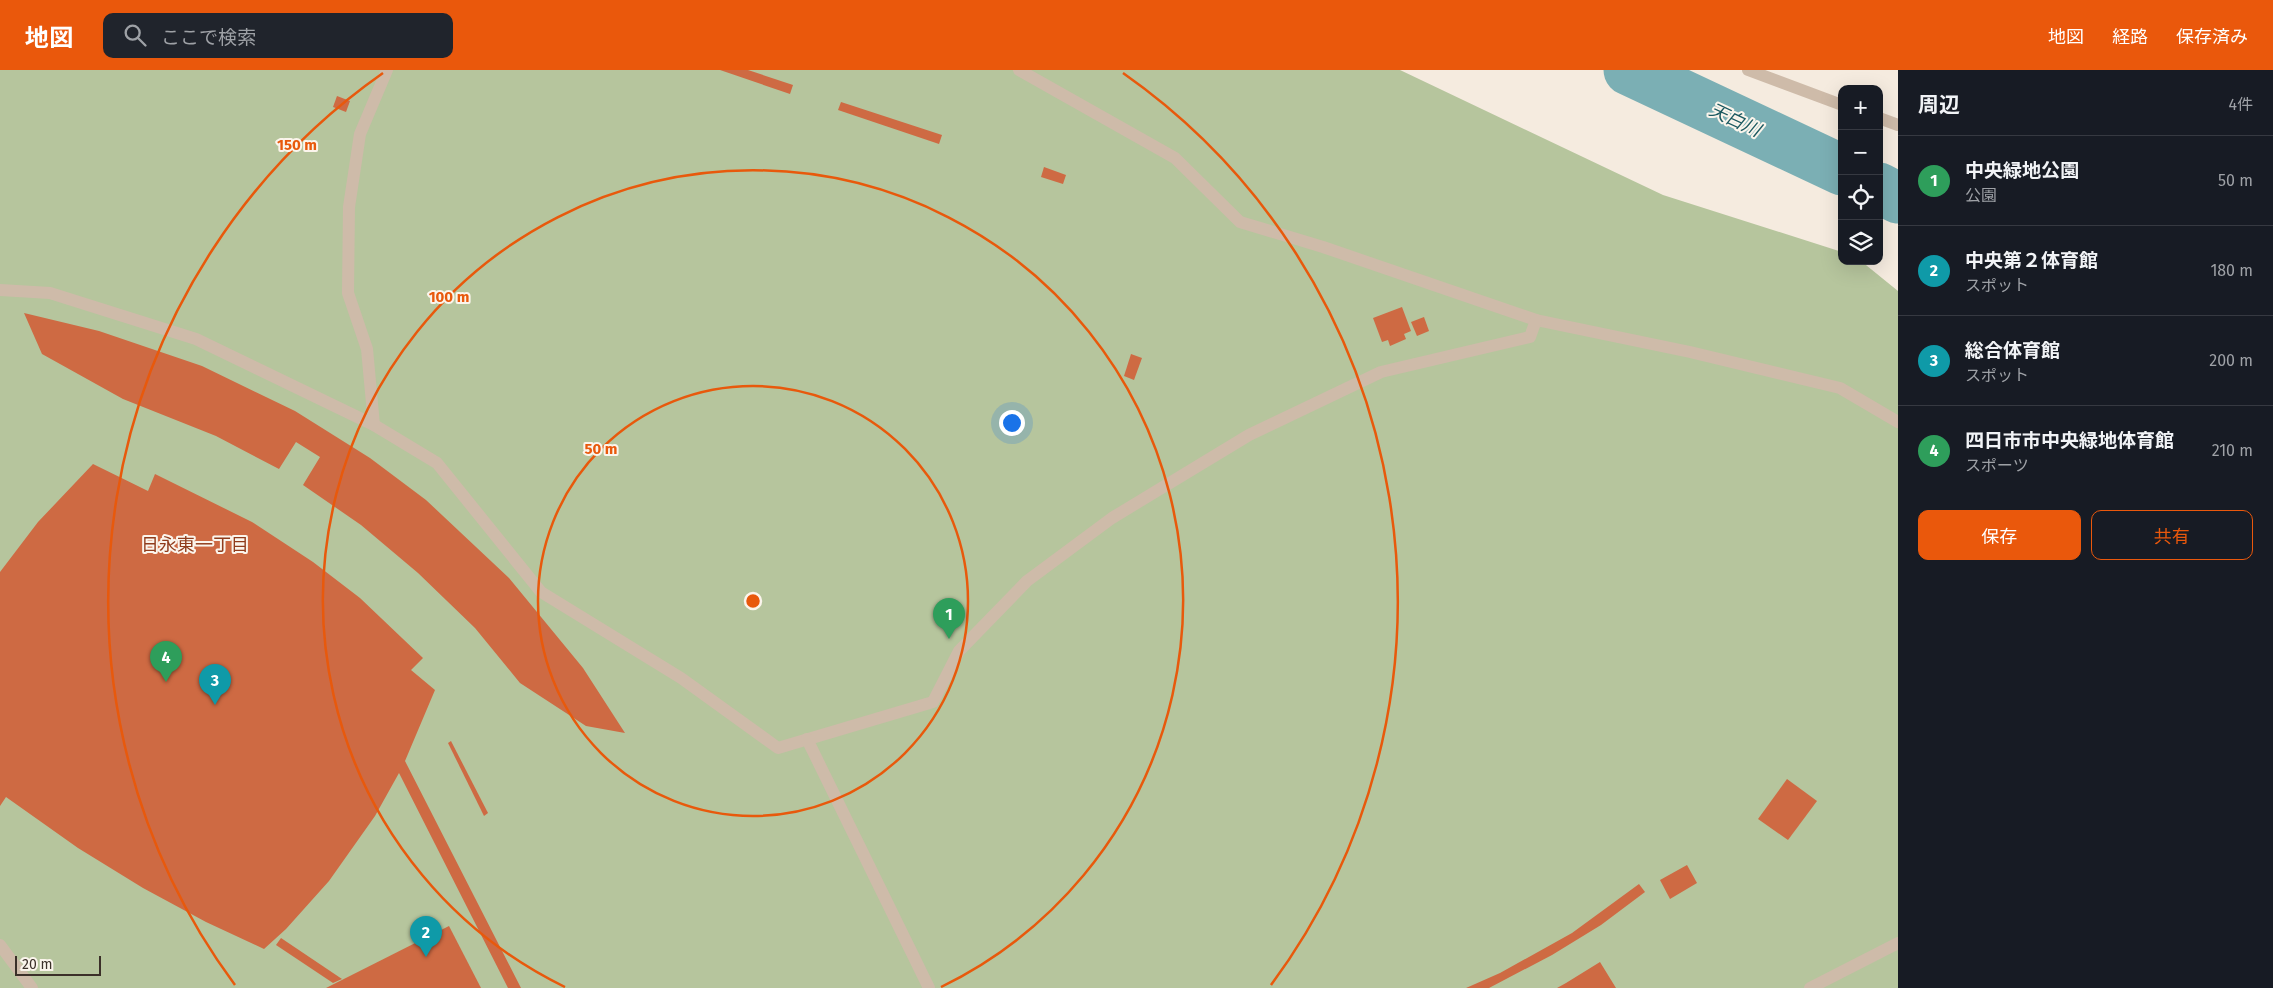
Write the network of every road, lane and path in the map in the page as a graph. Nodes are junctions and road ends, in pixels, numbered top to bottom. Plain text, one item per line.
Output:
1 (387, 70) edge
2 (1019, 70) edge
3 (1748, 70) edge
4 (1838, 104) edge
5 (1883, 119) edge
6 (1898, 125) edge
7 (0, 290) edge
8 (1536, 320) junction
9 (1898, 422) edge
10 (374, 425) junction
11 (807, 739) junction
12 (1898, 943) edge
13 (0, 945) edge
14 (32, 988) edge
15 (928, 988) edge
16 (1810, 988) edge

1 - 10 street
2 - 8 street
3 - 4 street
5 - 6 street
7 - 10 street
8 - 9 street
8 - 11 street
10 - 11 street
11 - 15 street
12 - 16 street
13 - 14 street

